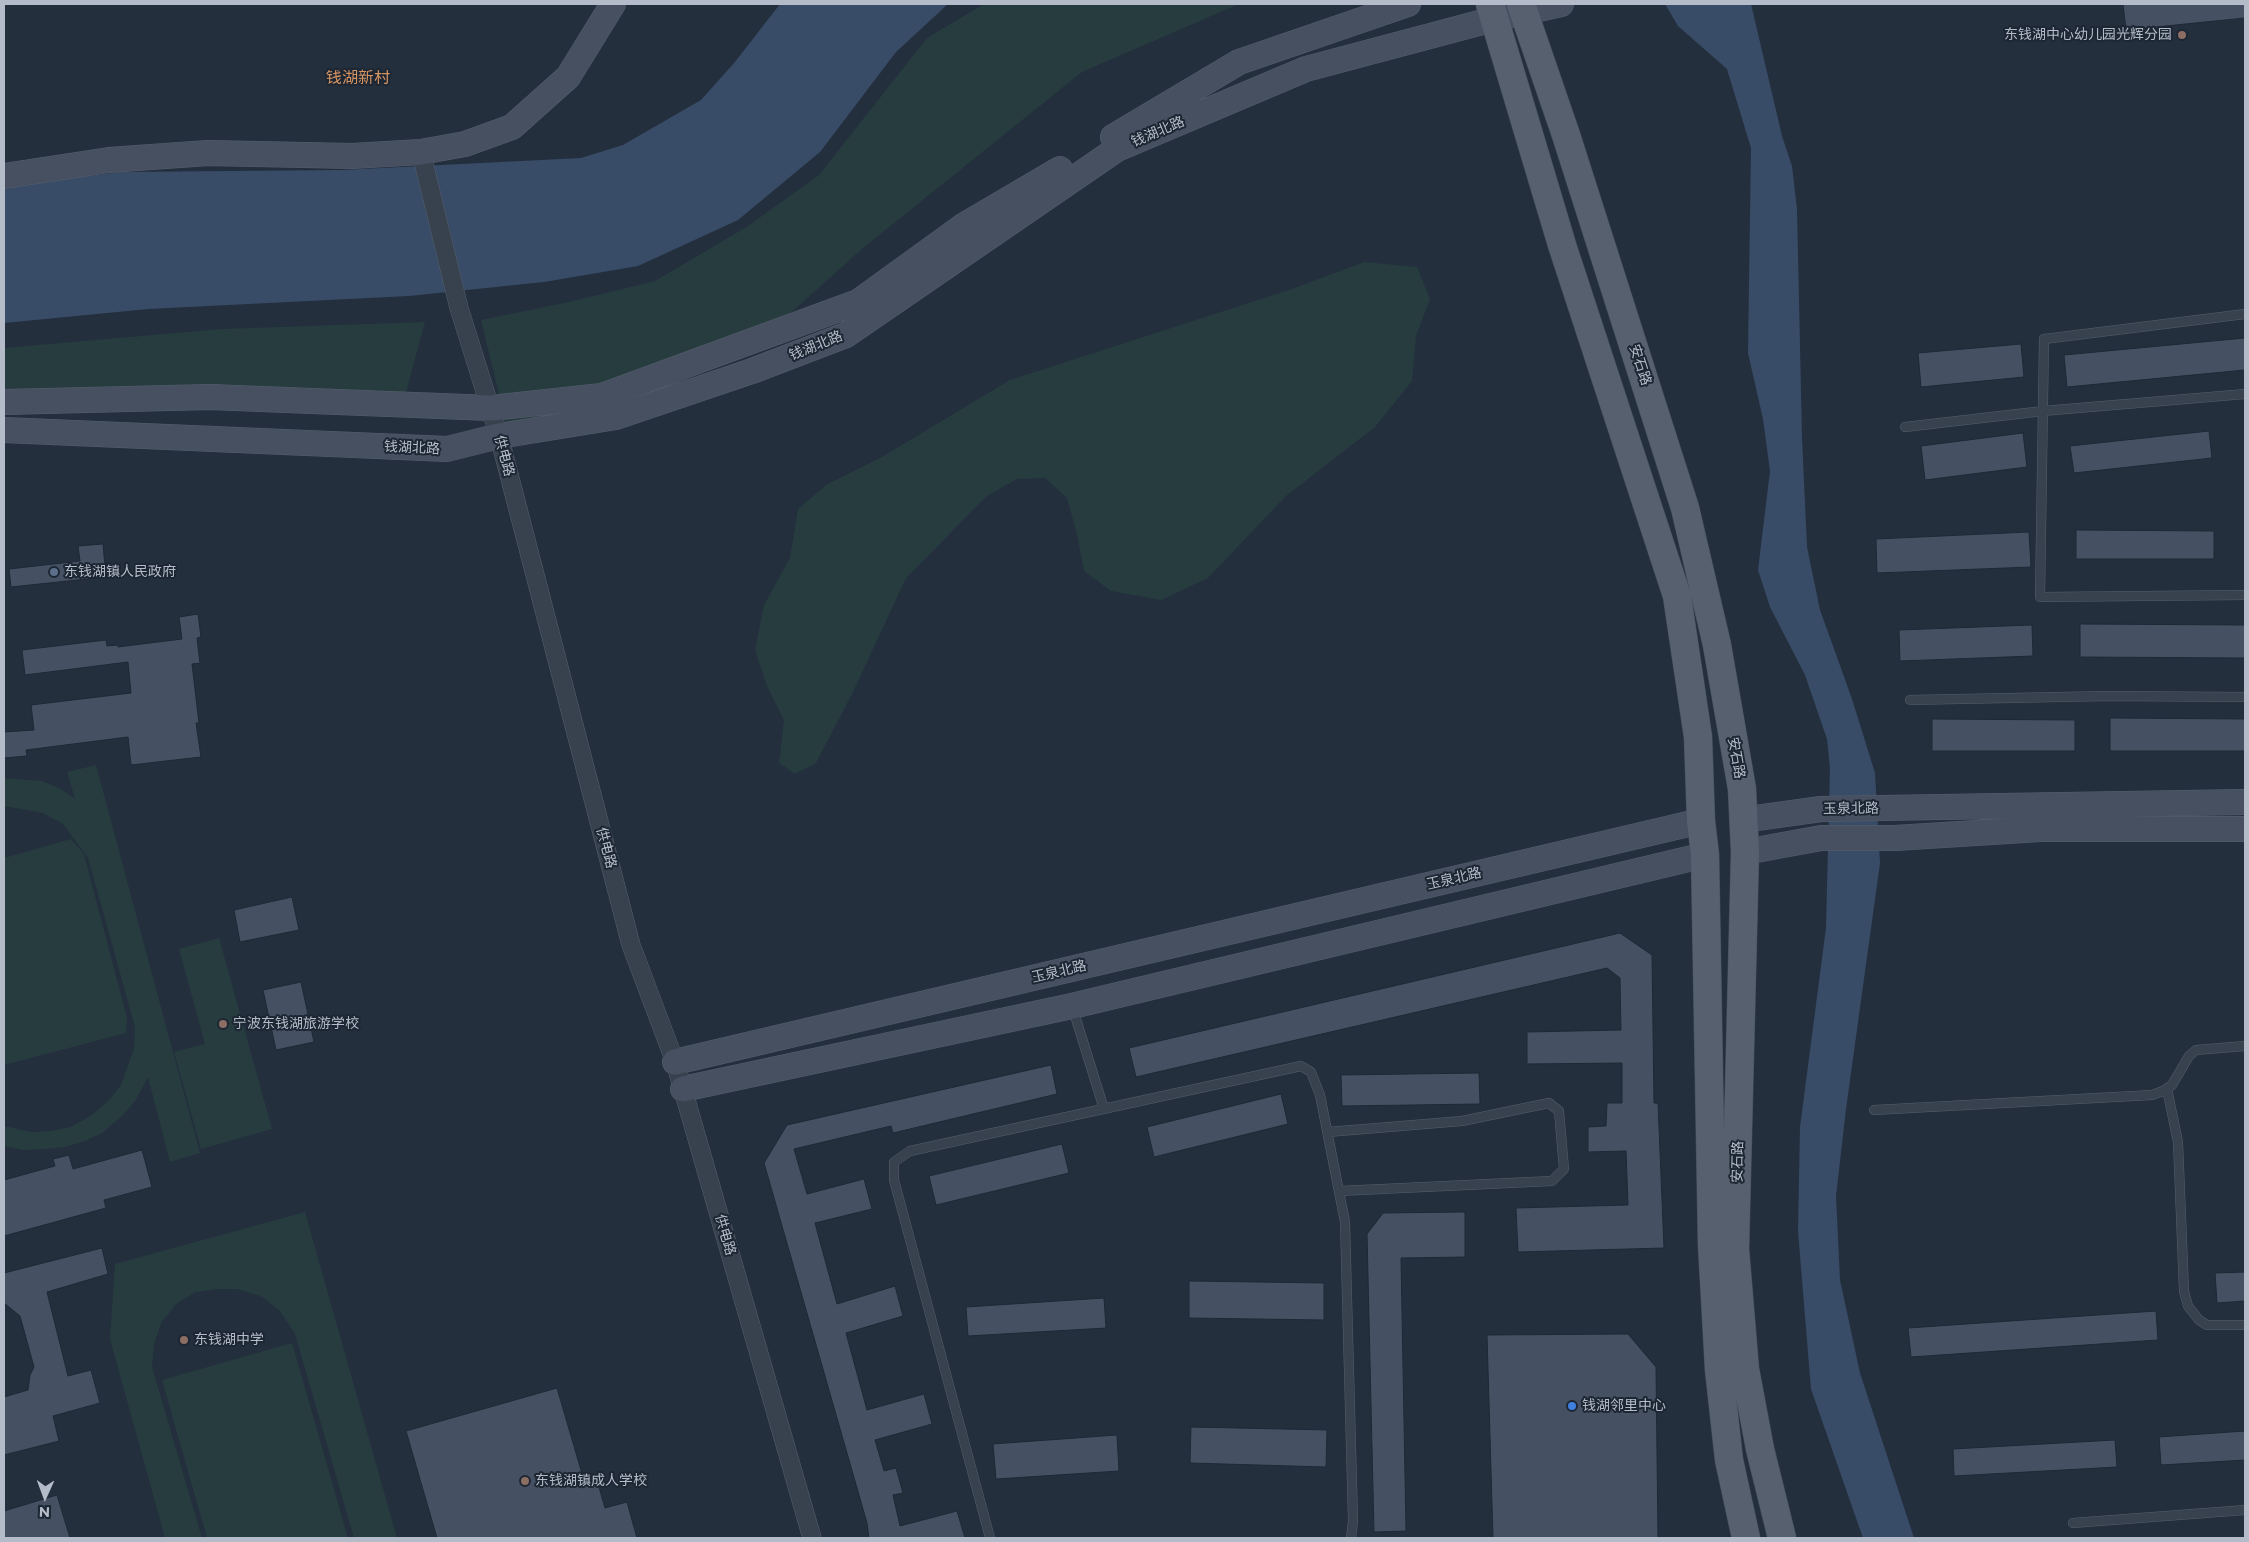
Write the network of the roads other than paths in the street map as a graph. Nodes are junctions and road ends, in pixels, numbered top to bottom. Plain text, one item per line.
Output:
1 (613, 4) edge
2 (1408, 4) edge
3 (1561, 4) edge
4 (1522, 8) edge
5 (1492, 11) edge
6 (423, 163) junction
7 (4, 176) edge
8 (2245, 314) edge
9 (2245, 394) edge
10 (4, 402) edge
11 (490, 408) junction
12 (2043, 411) junction
13 (1905, 427) dead end
14 (4, 430) edge
15 (499, 436) junction
16 (2245, 595) edge
17 (2245, 697) edge
18 (1910, 700) dead end
19 (2245, 802) edge
20 (1742, 820) junction
21 (1701, 821) junction
22 (2245, 829) edge
23 (1745, 852) junction
24 (1705, 854) junction
25 (1072, 1006) junction
26 (2245, 1046) edge
27 (676, 1062) junction
28 (683, 1089) junction
29 (2167, 1089) junction
30 (1104, 1109) junction
31 (1874, 1110) dead end
32 (1328, 1132) junction
33 (1339, 1191) junction
34 (2245, 1324) edge
35 (2245, 1510) edge
36 (2073, 1522) dead end
37 (812, 1538) edge
38 (990, 1538) edge
39 (1351, 1538) edge
40 (1746, 1538) edge
41 (1782, 1538) edge

1 - 6 street
2 - 11 street, 钱湖北路
3 - 4 street, 钱湖北路
4 - 5 street, 钱湖北路
4 - 20 main road, 安石路
5 - 15 street, 钱湖北路
5 - 21 main road, 安石路
6 - 7 street
6 - 11 street, 供电路
8 - 12 lane
9 - 12 lane
10 - 11 street, 钱湖北路
11 - 15 street, 供电路
12 - 13 lane
12 - 16 lane
14 - 15 street, 钱湖北路
15 - 27 street, 供电路
17 - 18 lane
19 - 20 street, 玉泉北路
20 - 21 main road, 玉泉北路
20 - 23 main road, 安石路
21 - 24 main road, 安石路
21 - 27 street, 玉泉北路
22 - 23 street, 玉泉北路
23 - 24 main road, 玉泉北路
23 - 41 main road, 安石路
24 - 25 street, 玉泉北路
24 - 40 main road, 安石路
25 - 28 street, 玉泉北路
25 - 30 lane
26 - 29 lane
27 - 28 street, 供电路
28 - 37 street, 供电路
29 - 31 lane
29 - 34 lane
30 - 32 lane
30 - 38 lane
32 - 33 lane
32 - 33 lane
33 - 39 lane
35 - 36 lane

